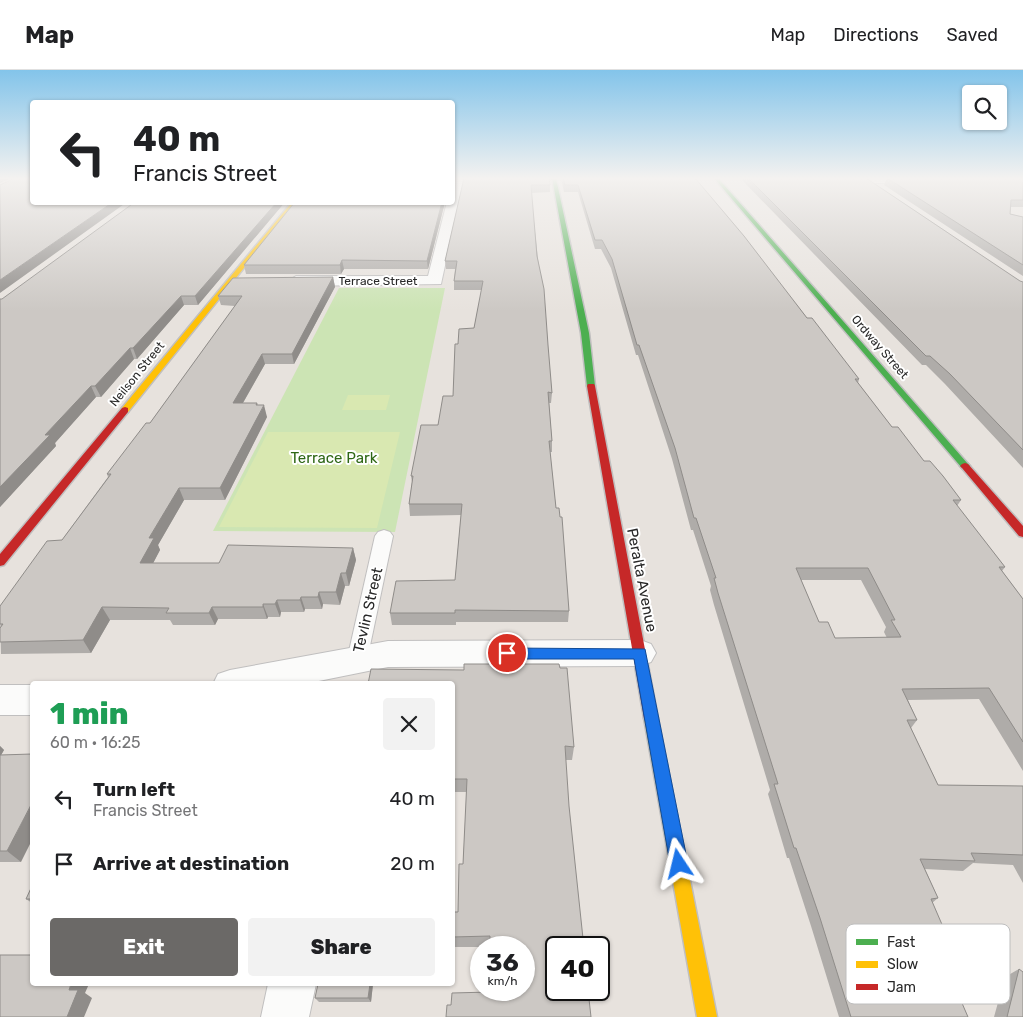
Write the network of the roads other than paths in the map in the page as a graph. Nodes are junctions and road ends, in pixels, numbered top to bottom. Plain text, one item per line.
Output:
1 (279, 222) edge
2 (449, 222) edge
3 (563, 222) edge
4 (754, 222) edge
5 (232, 281) junction
6 (250, 281) edge
7 (279, 281) edge
8 (1023, 533) edge
9 (384, 536) dead end
10 (0, 562) edge
11 (640, 653) junction
12 (355, 672) edge
13 (261, 681) edge
14 (0, 700) edge
15 (30, 700) edge
16 (292, 986) edge
17 (285, 1017) edge
18 (707, 1017) edge

1 - 5 street, Neilson Street
2 - 7 street, Terrace Street
3 - 11 street, Peralta Avenue
4 - 8 street, Ordway Street
5 - 6 street
5 - 10 street, Neilson Street
9 - 12 lane, Tevlin Street
11 - 12 street
11 - 18 street, Peralta Avenue
12 - 13 street
14 - 15 street
16 - 17 street

